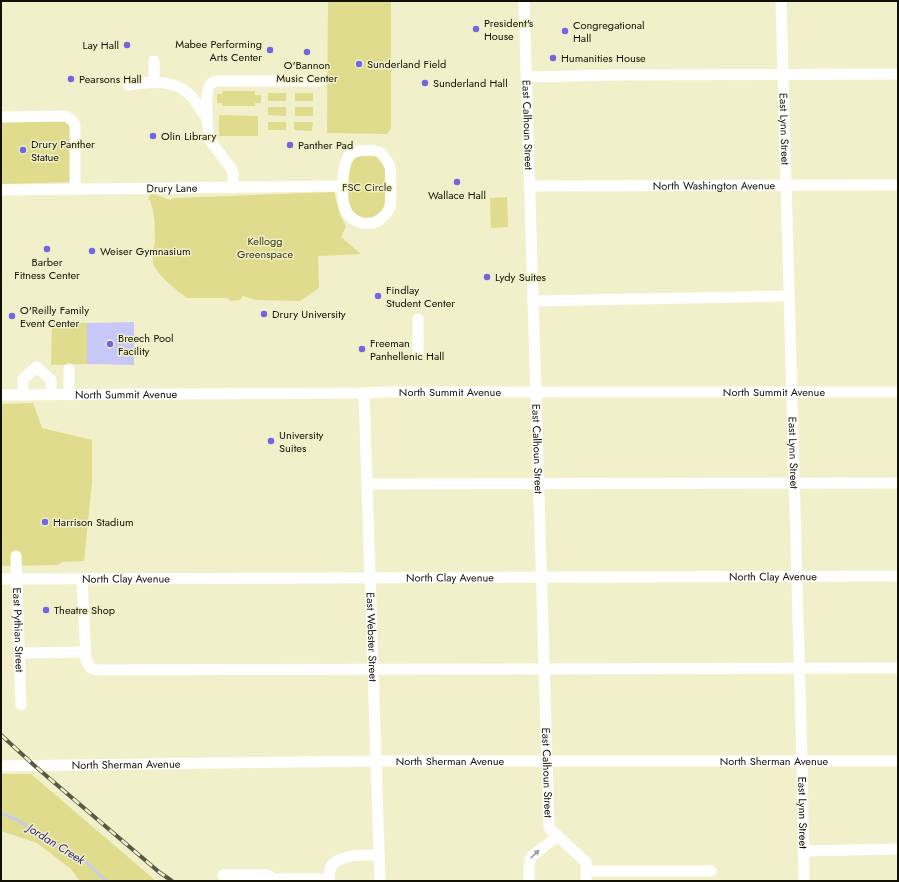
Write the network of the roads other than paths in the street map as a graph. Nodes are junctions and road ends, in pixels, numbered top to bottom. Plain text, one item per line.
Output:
1 (524, 1) edge
2 (781, 1) edge
3 (154, 61) dead end
4 (783, 74) junction
5 (898, 74) edge
6 (526, 77) junction
7 (319, 81) dead end
8 (154, 82) junction
9 (128, 85) dead end
10 (1, 117) edge
11 (207, 118) junction
12 (898, 185) edge
13 (342, 186) junction
14 (530, 186) junction
15 (786, 186) junction
16 (233, 188) junction
17 (75, 189) junction
18 (1, 190) edge
19 (789, 296) junction
20 (533, 301) junction
21 (418, 319) dead end
22 (418, 353) dead end
23 (69, 369) dead end
24 (536, 392) junction
25 (898, 392) edge
26 (364, 393) junction
27 (792, 393) junction
28 (51, 394) junction
29 (69, 394) junction
30 (1, 395) edge
31 (23, 395) junction
32 (795, 482) junction
33 (898, 483) edge
34 (368, 484) junction
35 (539, 485) junction
36 (16, 556) dead end
37 (542, 576) junction
38 (797, 576) junction
39 (898, 576) edge
40 (1, 579) edge
41 (16, 579) junction
42 (82, 579) junction
43 (370, 579) junction
44 (84, 652) junction
45 (19, 653) junction
46 (545, 668) junction
47 (800, 668) junction
48 (898, 668) edge
49 (372, 669) junction
50 (21, 705) dead end
51 (375, 761) junction
52 (547, 761) junction
53 (802, 761) junction
54 (898, 761) edge
55 (1, 766) edge
56 (558, 836) junction
57 (898, 849) edge
58 (803, 851) junction
59 (379, 855) junction
60 (711, 871) dead end
61 (223, 875) dead end
62 (586, 876) edge
63 (275, 880) edge
64 (329, 880) edge
65 (380, 881) edge
66 (529, 881) edge
67 (804, 881) edge

1 - 6 street, East Calhoun Street
2 - 4 street, East Lynn Street
3 - 8 street
4 - 5 street
4 - 6 street
4 - 15 street, East Lynn Street
6 - 14 street, East Calhoun Street
7 - 11 street
8 - 9 street
8 - 11 street
10 - 17 street
11 - 16 street
12 - 15 street, North Washington Avenue
13 - 13 street
13 - 16 street, Drury Lane
14 - 15 street, North Washington Avenue
14 - 20 street, East Calhoun Street
15 - 19 street, East Lynn Street
16 - 17 street, Drury Lane
17 - 18 street, Drury Lane
19 - 20 street
19 - 27 street, East Lynn Street
20 - 24 street, East Calhoun Street
21 - 22 street
23 - 29 street
24 - 26 street, North Summit Avenue
24 - 27 street, North Summit Avenue
24 - 35 street, East Calhoun Street
25 - 27 street, North Summit Avenue
26 - 29 street, North Summit Avenue
26 - 34 street, East Webster Street
27 - 32 street, East Lynn Street
28 - 29 street, North Summit Avenue
28 - 31 street, North Summit Avenue
28 - 31 street
30 - 31 street, North Summit Avenue
32 - 33 street
32 - 35 street
32 - 38 street, East Lynn Street
34 - 35 street
34 - 43 street, East Webster Street
35 - 37 street, East Calhoun Street
36 - 41 street, East Pythian Street
37 - 38 street, North Clay Avenue
37 - 43 street, North Clay Avenue
37 - 46 street, East Calhoun Street
38 - 39 street, North Clay Avenue
38 - 47 street, East Lynn Street
40 - 41 street, North Clay Avenue
41 - 42 street, North Clay Avenue
41 - 45 street, East Pythian Street
42 - 43 street, North Clay Avenue
42 - 44 street
43 - 49 street, East Webster Street
44 - 45 street
44 - 49 street
45 - 50 street, East Pythian Street
46 - 47 street
46 - 49 street
46 - 52 street, East Calhoun Street
47 - 48 street
47 - 53 street, East Lynn Street
49 - 51 street, East Webster Street
51 - 52 street, North Sherman Avenue
51 - 55 street, North Sherman Avenue
51 - 59 street, East Webster Street
52 - 53 street, North Sherman Avenue
52 - 56 street, East Calhoun Street
53 - 54 street, North Sherman Avenue
53 - 58 street, East Lynn Street
56 - 62 street, East Calhoun Street
66 -> 56 street
57 - 58 street
58 - 67 street, East Lynn Street
59 - 64 street
59 - 65 street, East Webster Street
60 - 62 street
61 - 63 street
63 - 64 street

